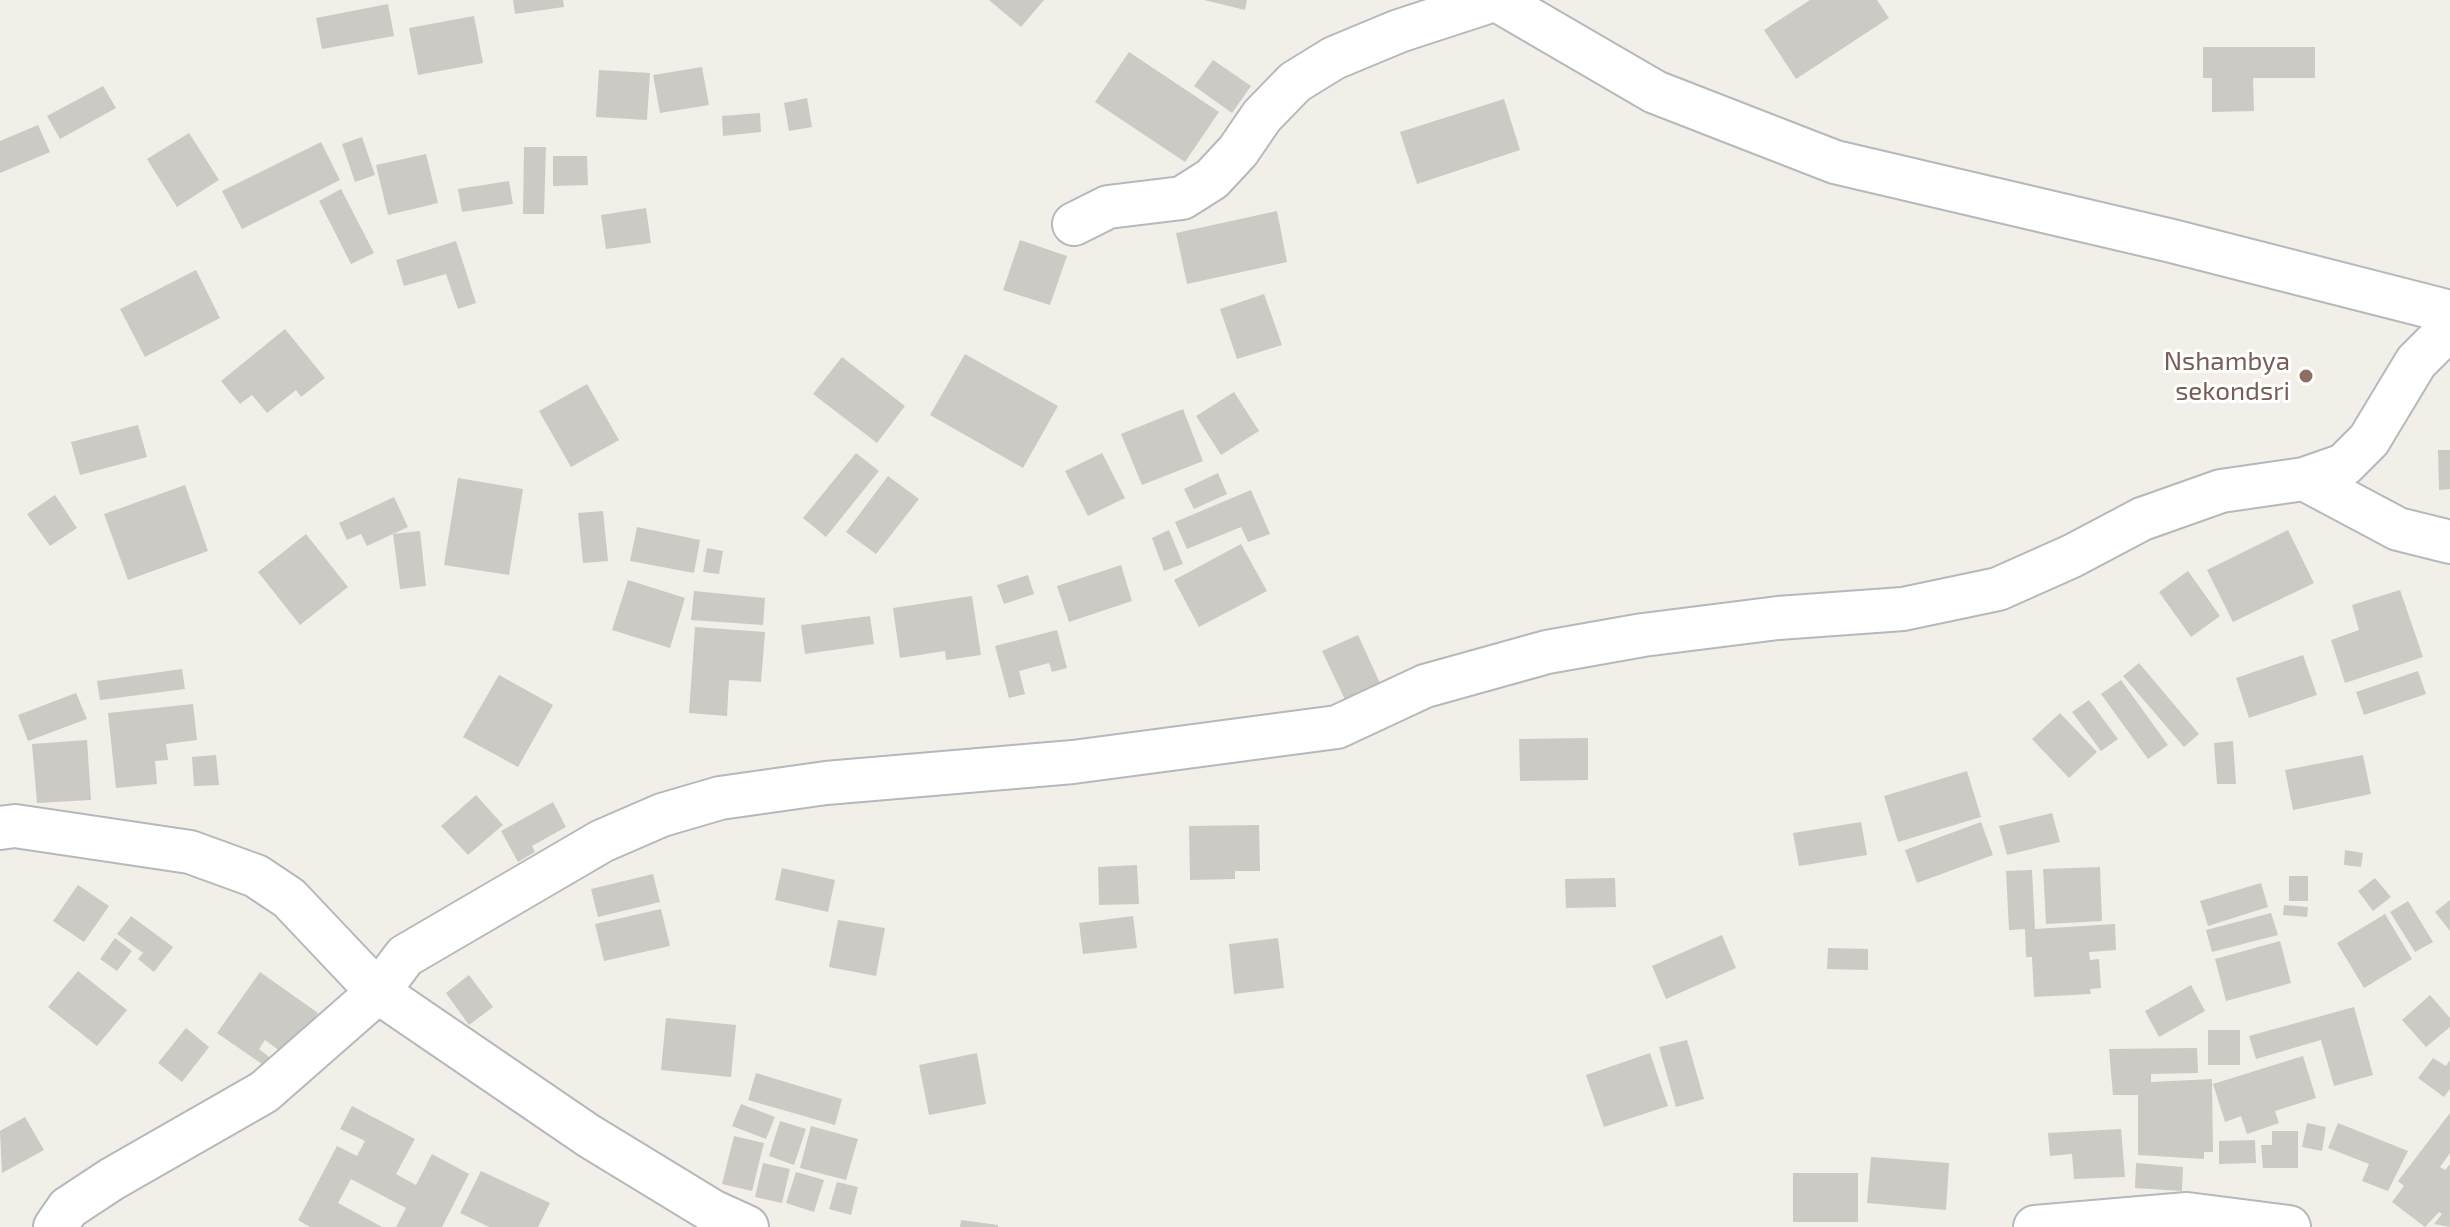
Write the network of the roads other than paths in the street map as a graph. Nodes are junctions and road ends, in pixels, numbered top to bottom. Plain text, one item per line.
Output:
1 (1496, 0) edge
2 (1074, 224) dead end
3 (2450, 312) edge
4 (2450, 328) edge
5 (2304, 479) junction
6 (2450, 542) edge
7 (0, 828) edge
8 (378, 992) junction
9 (55, 1227) edge
10 (747, 1227) edge
11 (2035, 1227) edge
12 (2289, 1227) edge

1 - 2 street
1 - 3 street
4 - 5 street
5 - 6 street
5 - 8 street
7 - 8 street
8 - 9 street
8 - 10 street
11 - 12 street

